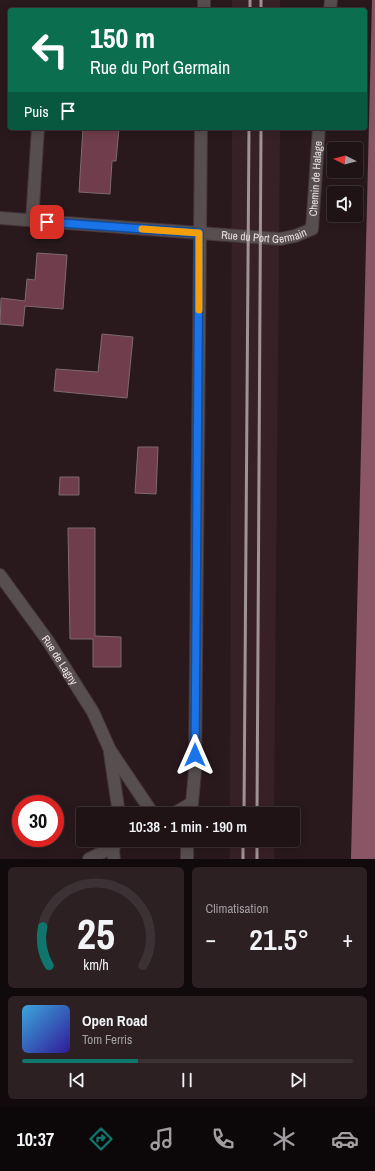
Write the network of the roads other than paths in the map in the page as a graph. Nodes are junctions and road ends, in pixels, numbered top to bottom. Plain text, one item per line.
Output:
1 (38, 130) edge
2 (202, 130) edge
3 (319, 130) edge
4 (0, 218) edge
5 (32, 221) junction
6 (312, 229) joint
7 (199, 233) junction
8 (0, 575) edge
9 (110, 750) junction
10 (118, 807) edge
11 (148, 807) edge
12 (191, 807) edge
13 (109, 847) edge
14 (114, 847) edge
15 (187, 847) edge
16 (89, 859) edge
17 (114, 859) edge
18 (187, 859) edge

1 - 5 street
2 - 7 street
3 - 6 street, Chemin de Halage
4 - 5 street, Rue du Port Germain
5 - 7 street, Rue du Port Germain
6 - 7 street, Rue du Port Germain
7 - 12 street
8 - 9 street, Rue de Lagny
9 - 10 street, Rue de Lagny
9 - 11 street, Rue de Lagny
13 - 16 street
14 - 17 street
15 - 18 street

